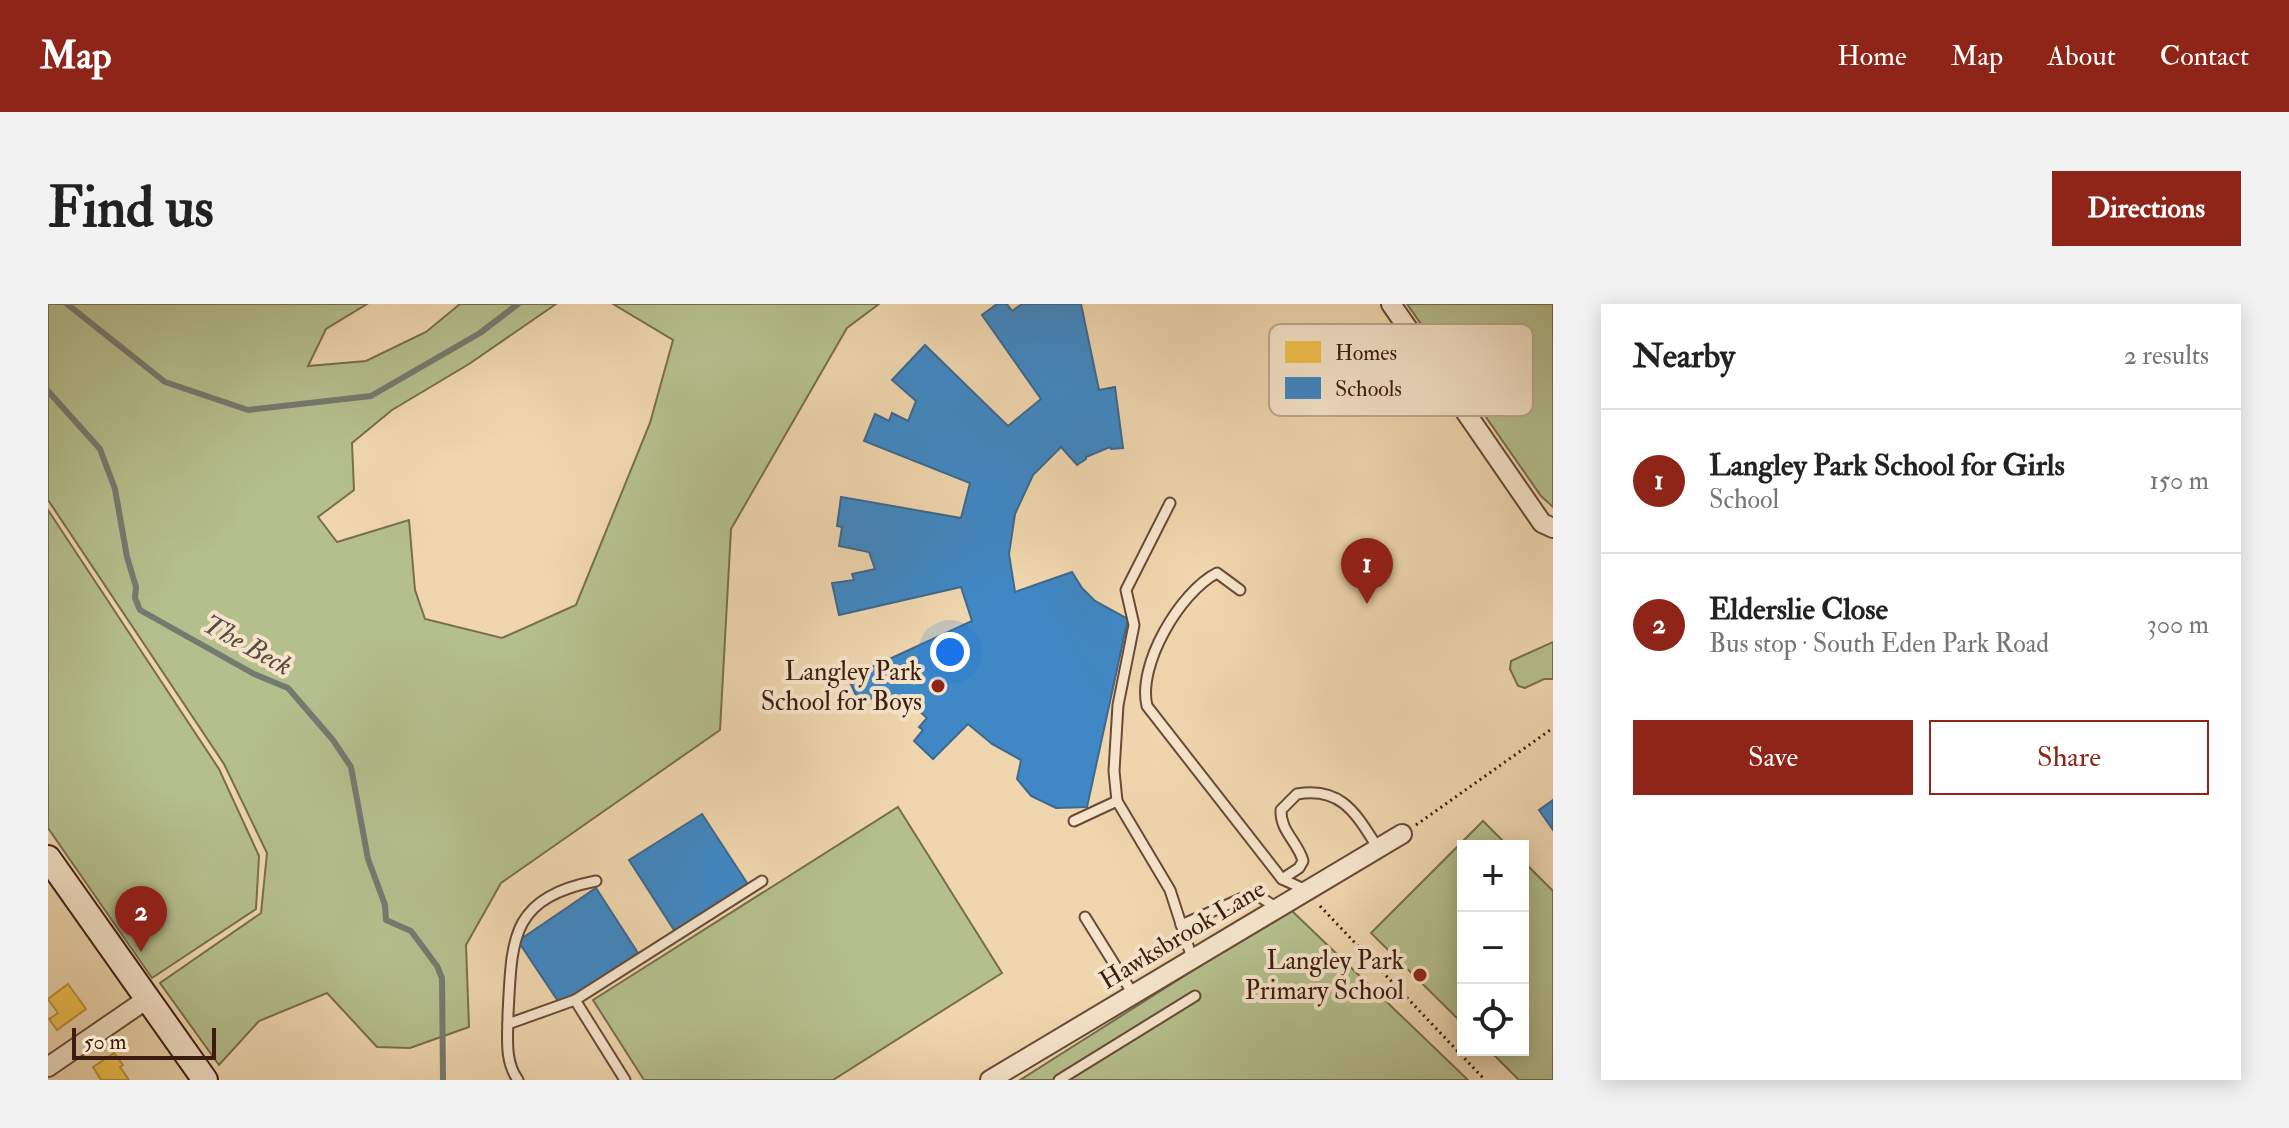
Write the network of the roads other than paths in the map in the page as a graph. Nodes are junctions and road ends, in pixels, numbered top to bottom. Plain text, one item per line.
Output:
1 (1391, 304) edge
2 (1405, 324) edge
3 (1468, 416) edge
4 (1170, 503) dead end
5 (1553, 528) edge
6 (1240, 590) dead end
7 (1117, 801) junction
8 (1074, 821) dead end
9 (1402, 834) road end
10 (1378, 848) junction
11 (48, 858) edge
12 (1282, 879) junction
13 (596, 881) dead end
14 (762, 881) dead end
15 (1306, 890) junction
16 (1277, 908) junction
17 (1085, 917) dead end
18 (1181, 925) junction
19 (1192, 958) junction
20 (1133, 994) junction
21 (1195, 996) dead end
22 (147, 999) junction
23 (575, 1000) junction
24 (508, 1024) junction
25 (48, 1067) edge
26 (205, 1080) edge
27 (518, 1080) edge
28 (625, 1080) edge
29 (990, 1080) edge
30 (1059, 1080) edge

1 - 2 street
3 - 5 street
4 - 7 lane
6 - 12 lane
7 - 8 lane
7 - 18 lane
9 - 10 street, Hawksbrook Lane
10 - 12 lane
10 - 15 street, Hawksbrook Lane
11 - 22 main road
12 - 15 lane
13 - 24 lane
14 - 23 lane
15 - 16 street, Hawksbrook Lane
16 - 18 lane
16 - 19 street, Hawksbrook Lane
17 - 20 lane
18 - 19 lane
19 - 20 street, Hawksbrook Lane
20 - 29 street, Hawksbrook Lane
21 - 30 lane
22 - 25 street
22 - 26 main road
23 - 24 lane
23 - 28 lane
24 - 27 lane

